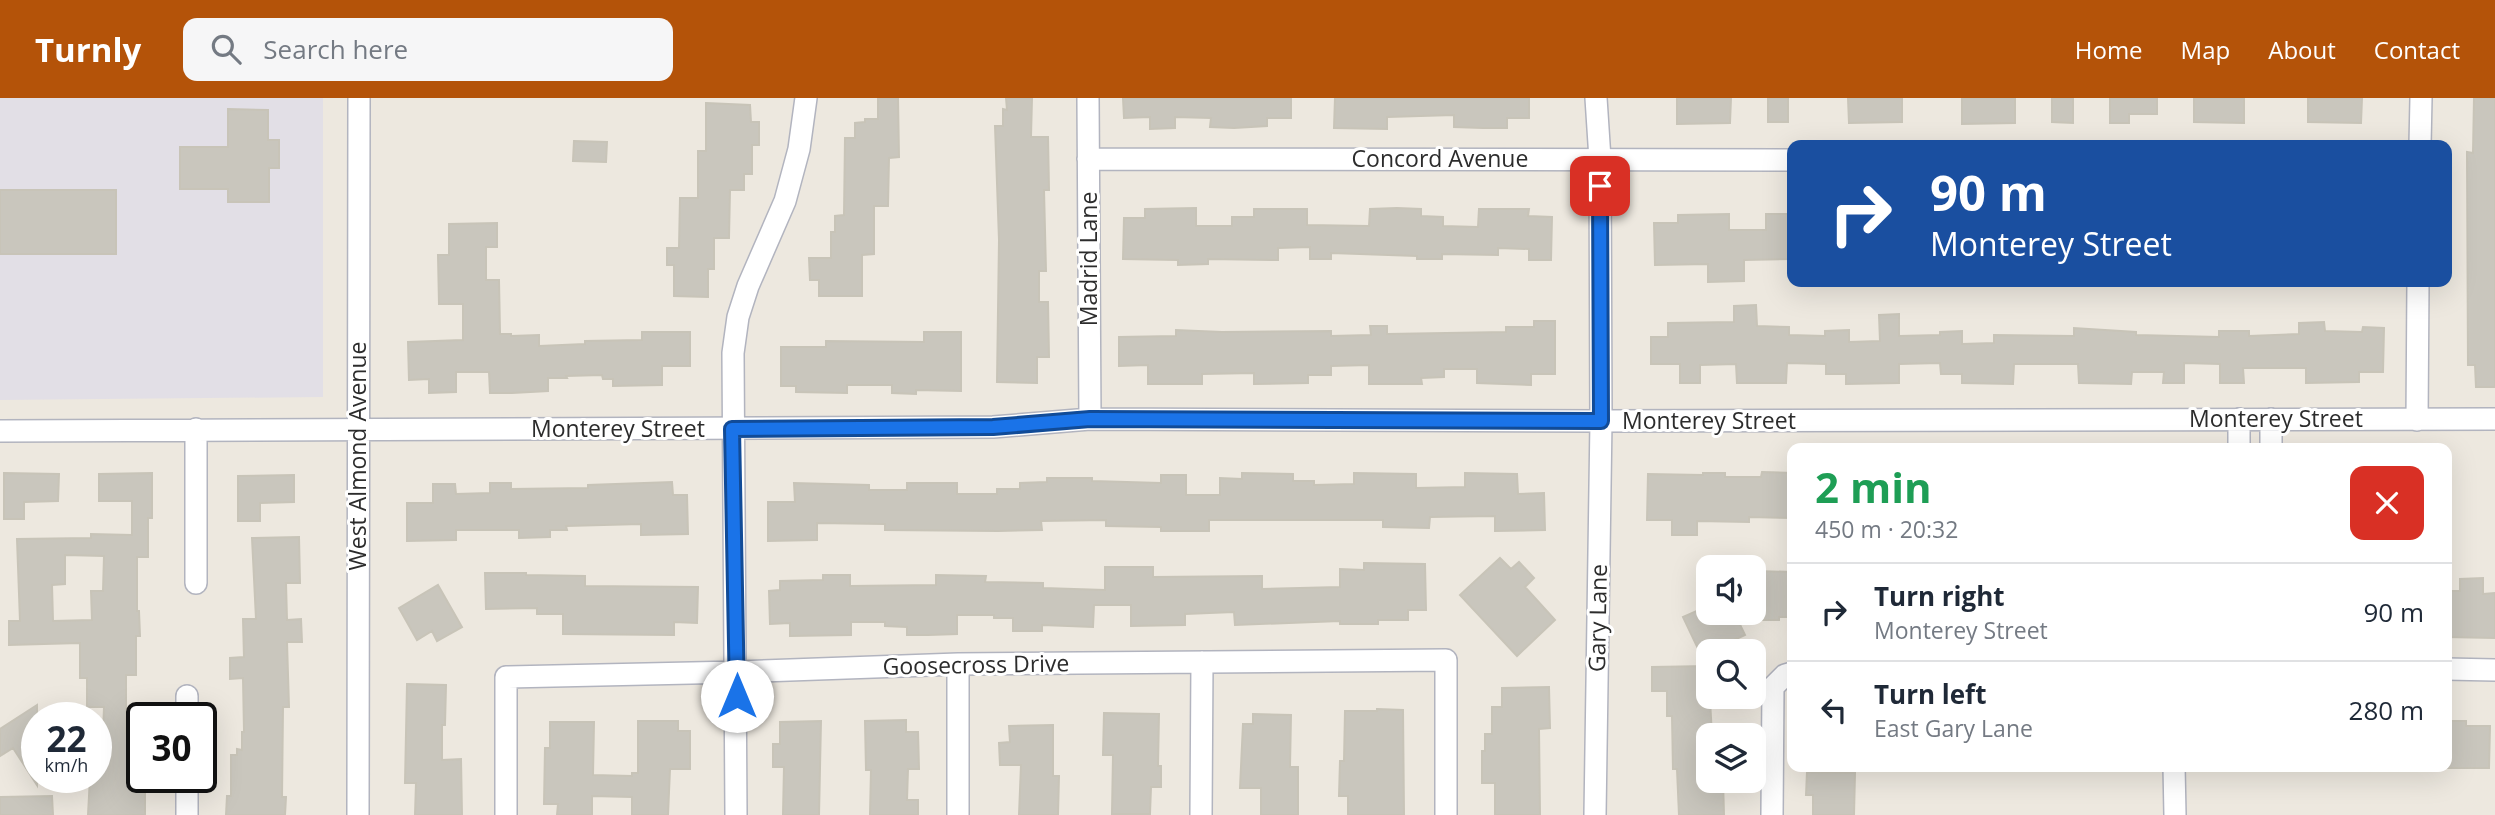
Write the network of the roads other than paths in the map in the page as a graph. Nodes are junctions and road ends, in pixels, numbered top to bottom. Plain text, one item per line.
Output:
1 (359, 98) edge
2 (806, 98) edge
3 (1088, 98) edge
4 (1596, 98) edge
5 (2421, 98) edge
6 (2420, 140) edge
7 (1088, 159) junction
8 (1600, 159) junction
9 (1787, 160) edge
10 (2418, 287) edge
11 (1090, 419) junction
12 (2239, 419) junction
13 (2271, 419) junction
14 (2495, 419) edge
15 (2417, 420) junction
16 (1601, 421) junction
17 (358, 428) junction
18 (196, 429) junction
19 (732, 429) junction
20 (0, 431) edge
21 (2239, 443) edge
22 (2271, 443) edge
23 (196, 583) dead end
24 (1202, 662) junction
25 (958, 664) junction
26 (2452, 669) edge
27 (2495, 670) edge
28 (737, 672) junction
29 (1787, 675) edge
30 (2174, 772) edge
31 (187, 793) edge
32 (187, 815) edge
33 (358, 815) edge
34 (506, 815) edge
35 (736, 815) edge
36 (958, 815) edge
37 (1201, 815) edge
38 (1446, 815) edge
39 (1594, 815) edge
40 (1772, 815) edge
41 (2175, 815) edge

1 - 17 street, West Almond Avenue
2 - 19 street
3 - 7 street, Madrid Lane
4 - 8 street, Gary Lane
5 - 6 street
7 - 8 street, Concord Avenue
7 - 11 street, Madrid Lane
8 - 9 street, Concord Avenue
8 - 16 street, Gary Lane
10 - 15 street
11 - 16 street, Monterey Street
11 - 19 street, Monterey Street
12 - 13 street, Monterey Street
12 - 16 street, Monterey Street
12 - 21 street
13 - 15 street, Monterey Street
13 - 22 street
14 - 15 street, Monterey Street
16 - 39 street, Gary Lane
17 - 18 street, Monterey Street
17 - 19 street, Monterey Street
17 - 33 street, West Almond Avenue
18 - 20 street, Monterey Street
18 - 23 street
19 - 28 street
24 - 25 street, Goosecross Drive
24 - 37 street
24 - 38 street, Goosecross Drive
25 - 28 street, Goosecross Drive
25 - 36 street
26 - 27 street
28 - 34 street, Goosecross Drive
28 - 35 street
29 - 40 street
30 - 41 street
31 - 32 street

